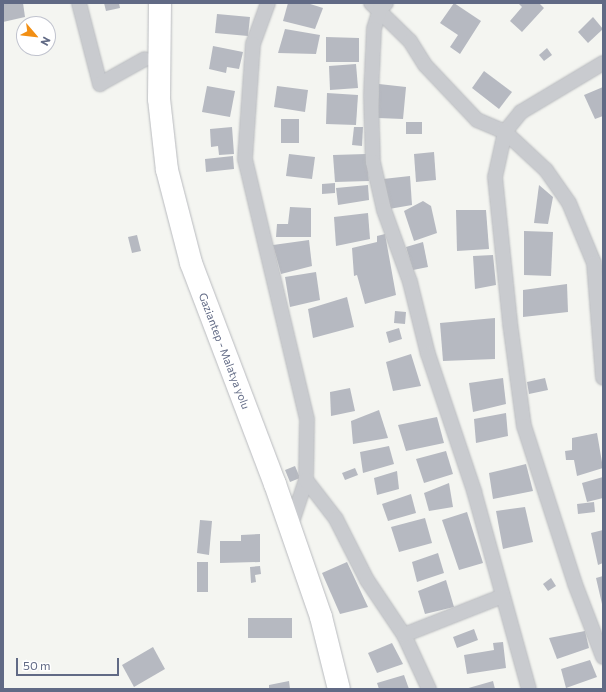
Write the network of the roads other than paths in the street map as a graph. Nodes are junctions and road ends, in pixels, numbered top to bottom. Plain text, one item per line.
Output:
1 (79, 3) edge
2 (148, 3) edge
3 (160, 3) edge
4 (268, 3) edge
5 (379, 5) edge
6 (145, 59) junction
7 (603, 63) edge
8 (505, 132) junction
9 (597, 257) edge
10 (603, 378) edge
11 (306, 480) junction
12 (289, 529) junction
13 (503, 596) junction
14 (404, 635) junction
15 (603, 657) edge
16 (325, 689) edge
17 (339, 689) edge
18 (429, 689) edge
19 (529, 689) edge

1 - 6 street
2 - 6 highway, Gaziantep - Malatya yolu
3 - 12 highway, Gaziantep - Malatya yolu
4 - 11 street
5 - 8 street
5 - 13 street
6 - 16 highway, Gaziantep - Malatya yolu
7 - 8 street
8 - 9 street
8 - 15 street
9 - 10 street
11 - 12 street
11 - 14 street
12 - 17 highway, Gaziantep - Malatya yolu
13 - 14 street
13 - 19 street
14 - 18 street

